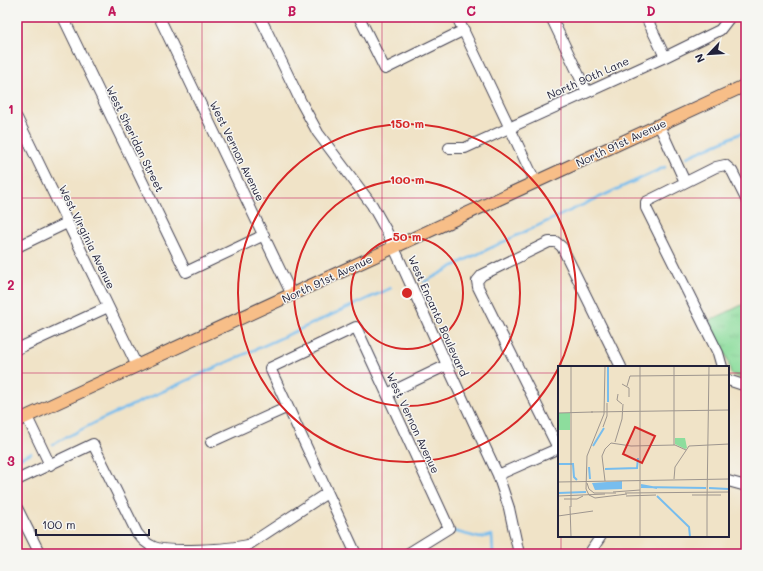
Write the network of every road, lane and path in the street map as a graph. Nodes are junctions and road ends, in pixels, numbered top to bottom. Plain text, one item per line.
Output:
1 (63, 17) edge
2 (160, 17) edge
3 (260, 17) edge
4 (359, 17) edge
5 (457, 17) edge
6 (551, 17) edge
7 (646, 17) edge
8 (730, 17) edge
9 (464, 30) junction
10 (665, 57) junction
11 (746, 85) edge
12 (587, 92) junction
13 (17, 118) edge
14 (659, 125) junction
15 (510, 127) junction
16 (21, 135) edge
17 (449, 148) dead end
18 (686, 182) junction
19 (536, 183) junction
20 (746, 199) edge
21 (67, 224) junction
22 (264, 235) junction
23 (17, 247) edge
24 (394, 248) junction
25 (292, 295) junction
26 (108, 307) junction
27 (17, 349) edge
28 (137, 366) junction
29 (447, 366) junction
30 (621, 366) edge
31 (722, 366) edge
32 (729, 380) edge
33 (746, 386) edge
34 (388, 394) junction
35 (288, 407) junction
36 (22, 419) edge
37 (211, 442) dead end
38 (558, 448) edge
39 (50, 464) junction
40 (498, 475) junction
41 (17, 480) edge
42 (729, 481) edge
43 (746, 486) edge
44 (327, 492) junction
45 (17, 508) edge
46 (600, 537) edge
47 (40, 554) edge
48 (356, 554) edge
49 (409, 554) edge
50 (519, 554) edge
51 (590, 554) edge

1 - 22 street, West Sheridan Street
2 - 22 street, West Vernon Avenue
3 - 24 street, West Encanto Boulevard
4 - 9 street
5 - 9 street
6 - 12 street
7 - 10 street
8 - 10 street, North 90th Lane
9 - 15 street
10 - 12 street, North 90th Lane
11 - 14 main road, North 91st Avenue
12 - 15 street, North 90th Lane
13 - 16 street, West Virginia Avenue
14 - 18 street
14 - 19 main road, North 91st Avenue
15 - 17 street, North 90th Lane
15 - 19 street
16 - 21 street, West Virginia Avenue
18 - 20 street
18 - 31 street
19 - 24 main road, North 91st Avenue
21 - 23 street
21 - 26 street, West Virginia Avenue
22 - 25 street, West Vernon Avenue
24 - 25 main road, North 91st Avenue
24 - 29 street, West Encanto Boulevard
25 - 28 main road, North 91st Avenue
26 - 27 street
26 - 28 street, West Virginia Avenue
28 - 36 main road, North 91st Avenue
29 - 34 street
29 - 40 street, West Encanto Boulevard
30 - 38 street
32 - 33 street
34 - 35 street, West Vernon Avenue
34 - 49 street, West Vernon Avenue
35 - 37 street
35 - 44 street
36 - 39 street
38 - 40 street
39 - 41 street
39 - 44 street
40 - 50 street, West Encanto Boulevard
42 - 43 street
44 - 48 street
45 - 47 street
46 - 51 street

